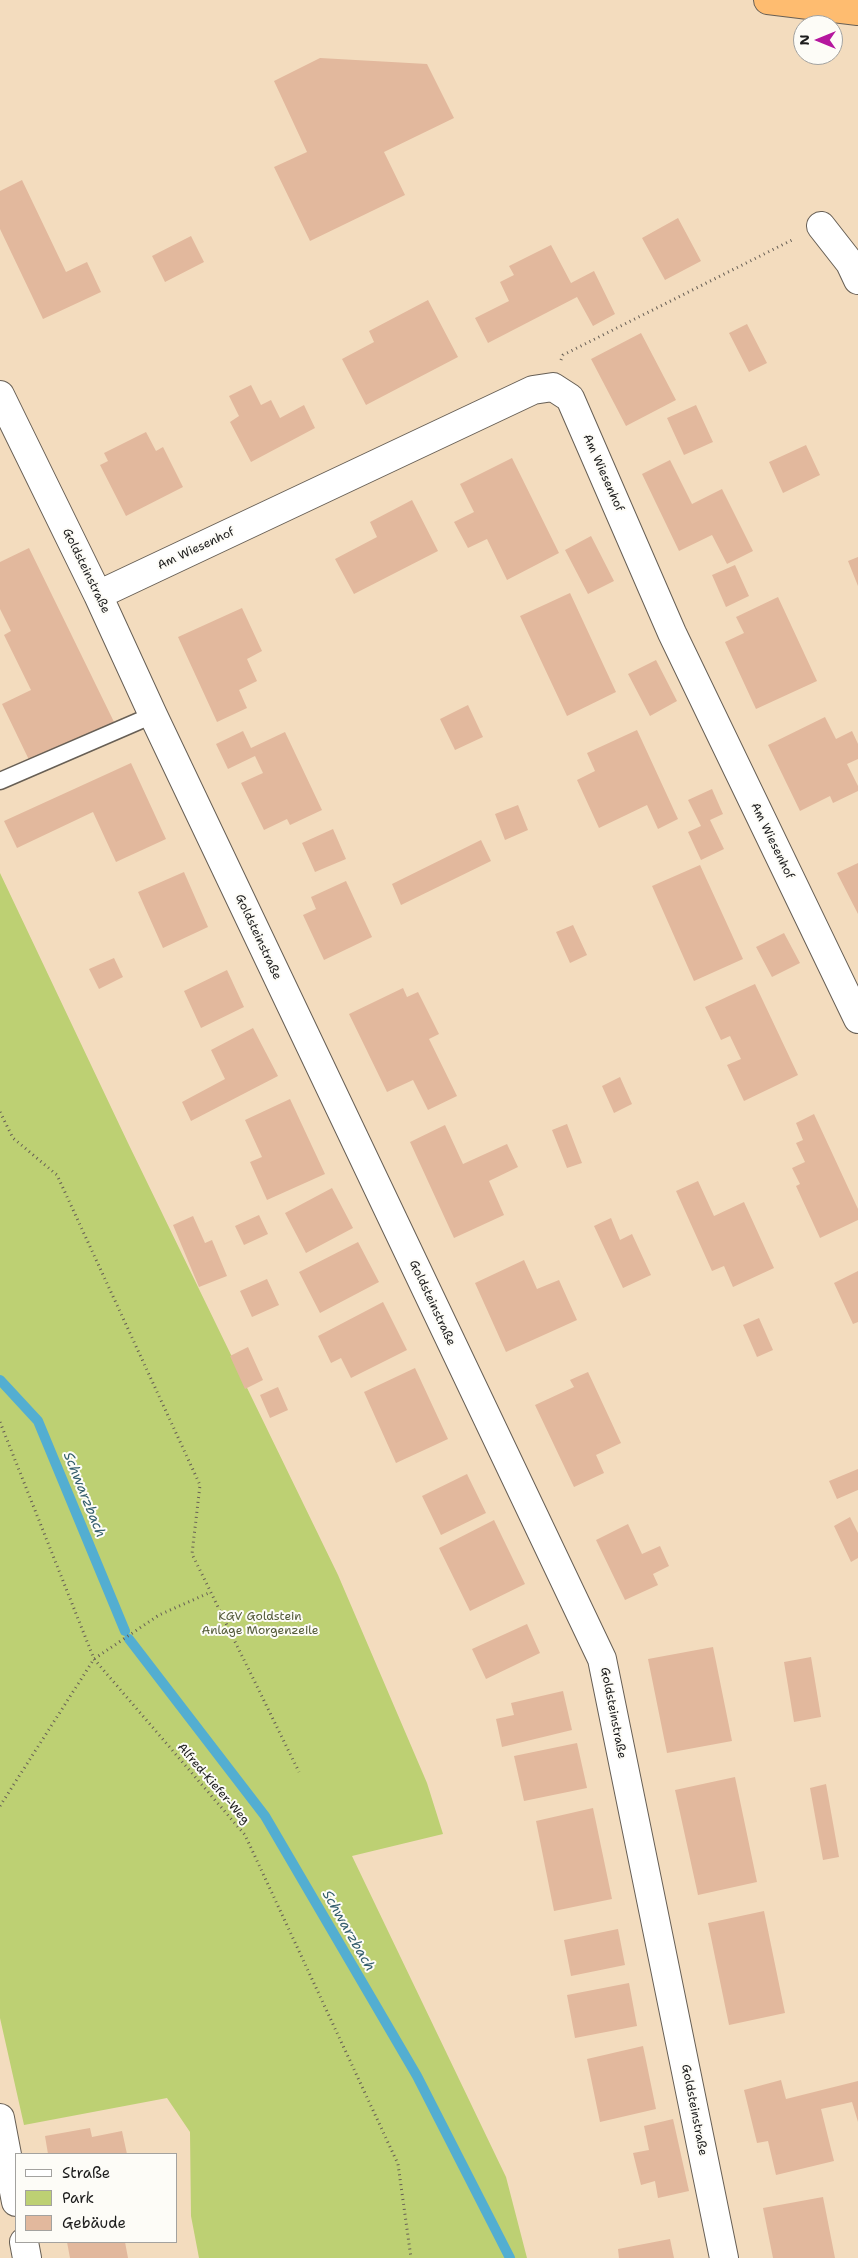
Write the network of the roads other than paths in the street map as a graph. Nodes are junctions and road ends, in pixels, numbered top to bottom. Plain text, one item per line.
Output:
1 (768, 0) edge
2 (858, 11) edge
3 (821, 226) road end
4 (858, 280) edge
5 (0, 395) edge
6 (98, 595) junction
7 (152, 715) junction
8 (0, 781) edge
9 (858, 1019) edge
10 (0, 2118) edge
11 (15, 2197) edge
12 (24, 2243) edge
13 (27, 2258) edge
14 (724, 2258) edge

1 - 2 highway
3 - 4 street
5 - 6 street, Goldsteinstraße
6 - 7 street, Goldsteinstraße
6 - 9 street, Am Wiesenhof
7 - 8 lane
7 - 14 street, Goldsteinstraße
10 - 11 street
12 - 13 street

